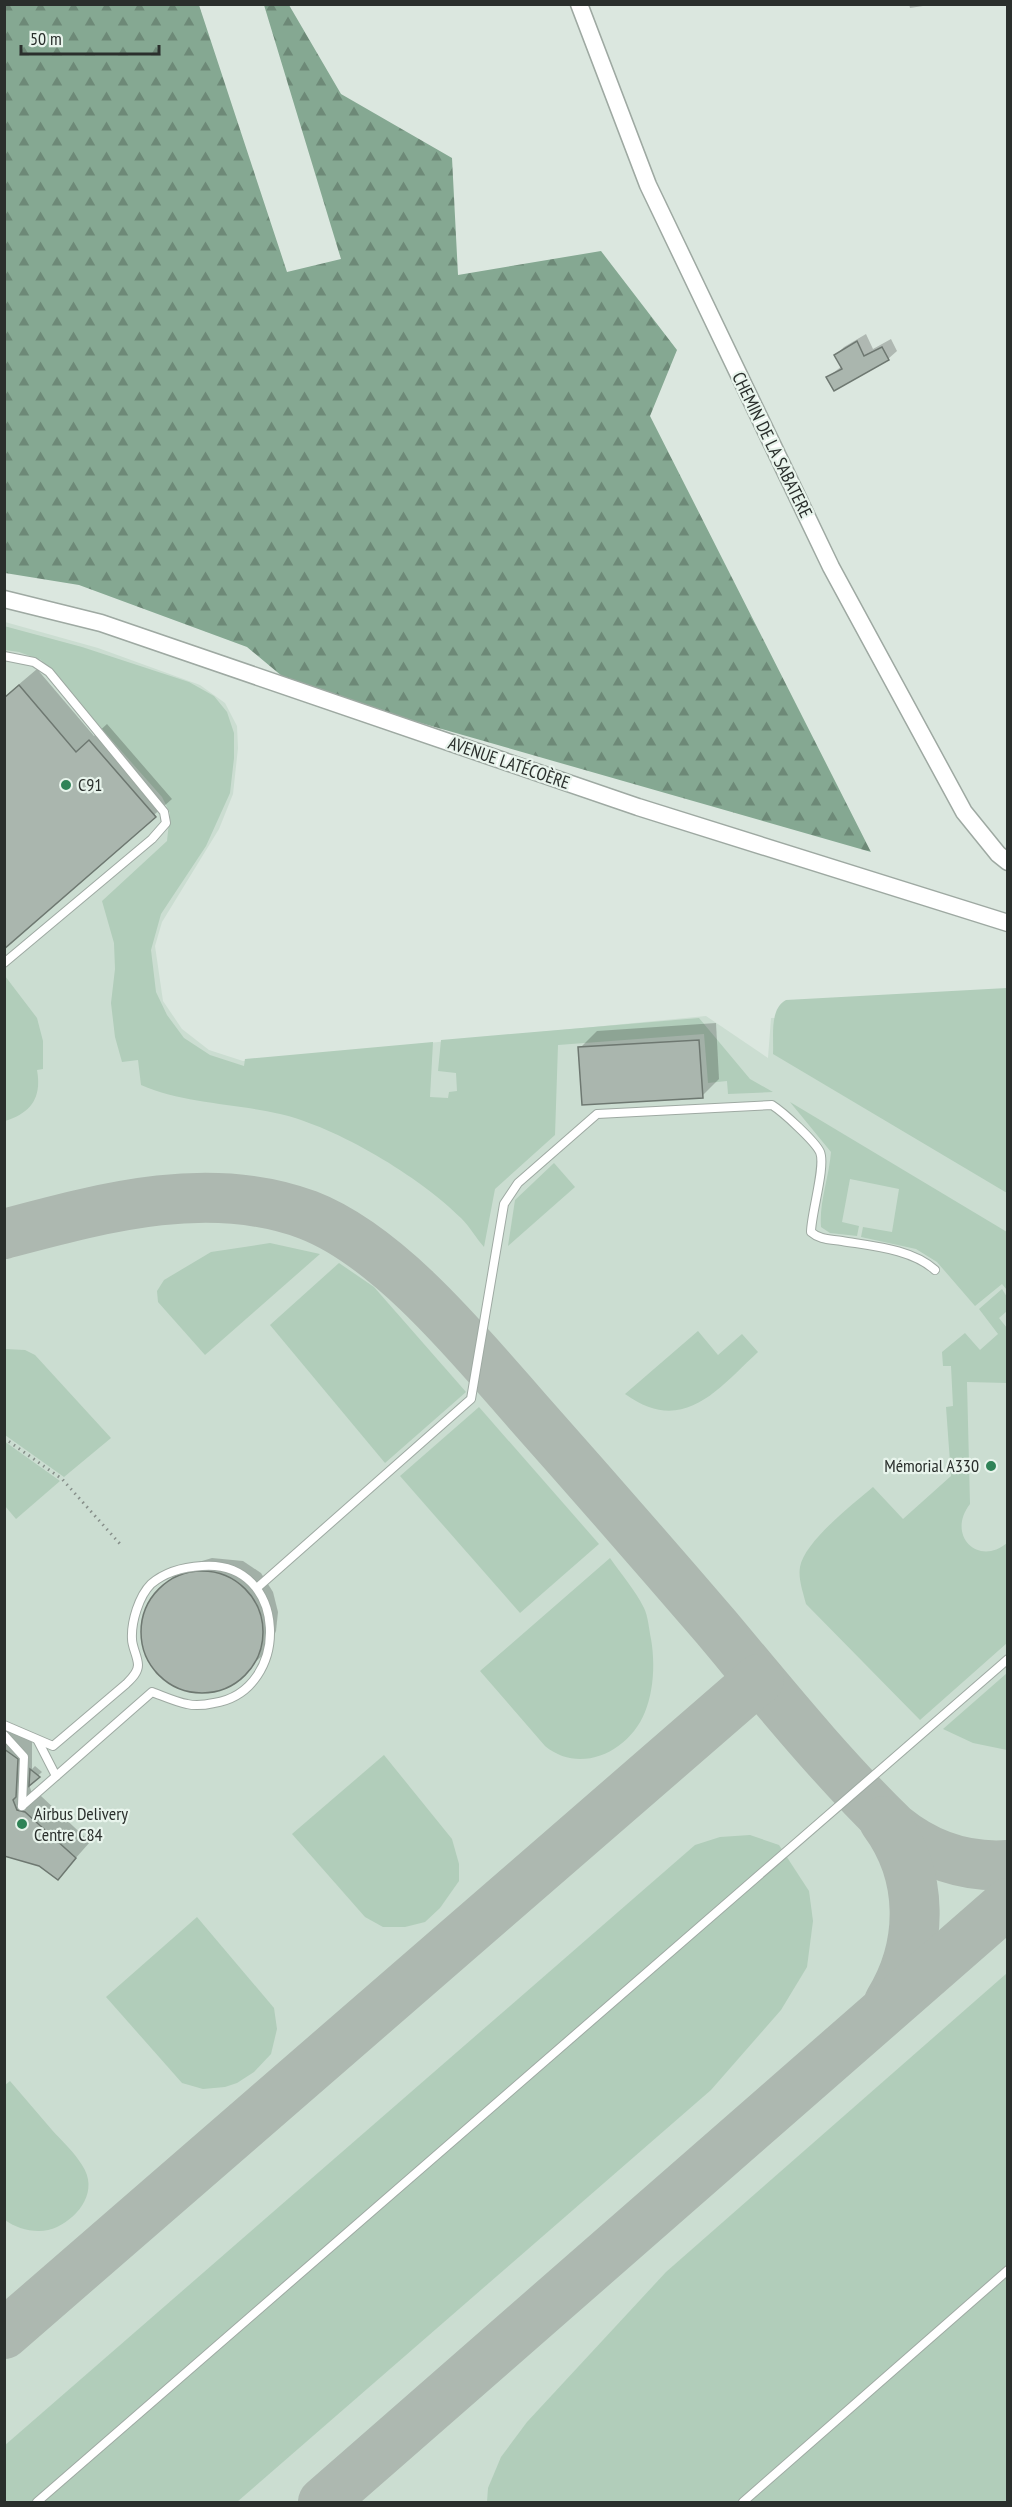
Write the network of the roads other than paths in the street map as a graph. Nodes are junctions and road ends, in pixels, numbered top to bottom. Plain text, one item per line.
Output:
1 (579, 4) edge
2 (8, 600) edge
3 (4, 656) edge
4 (1008, 862) edge
5 (1008, 923) edge
6 (4, 963) edge
7 (935, 1270) dead end
8 (258, 1587) junction
9 (1008, 1659) edge
10 (4, 1725) edge
11 (4, 1736) edge
12 (38, 1741) junction
13 (56, 1776) junction
14 (1008, 2270) edge
15 (37, 2502) edge
16 (743, 2502) edge

1 - 4 street, CHEMIN DE LA SABATERE
2 - 5 street, AVENUE LATÉCOÈRE
3 - 6 lane
7 - 8 lane
8 - 12 lane
8 - 13 lane
9 - 15 lane
10 - 12 lane
11 - 13 lane
12 - 13 lane
14 - 16 lane

